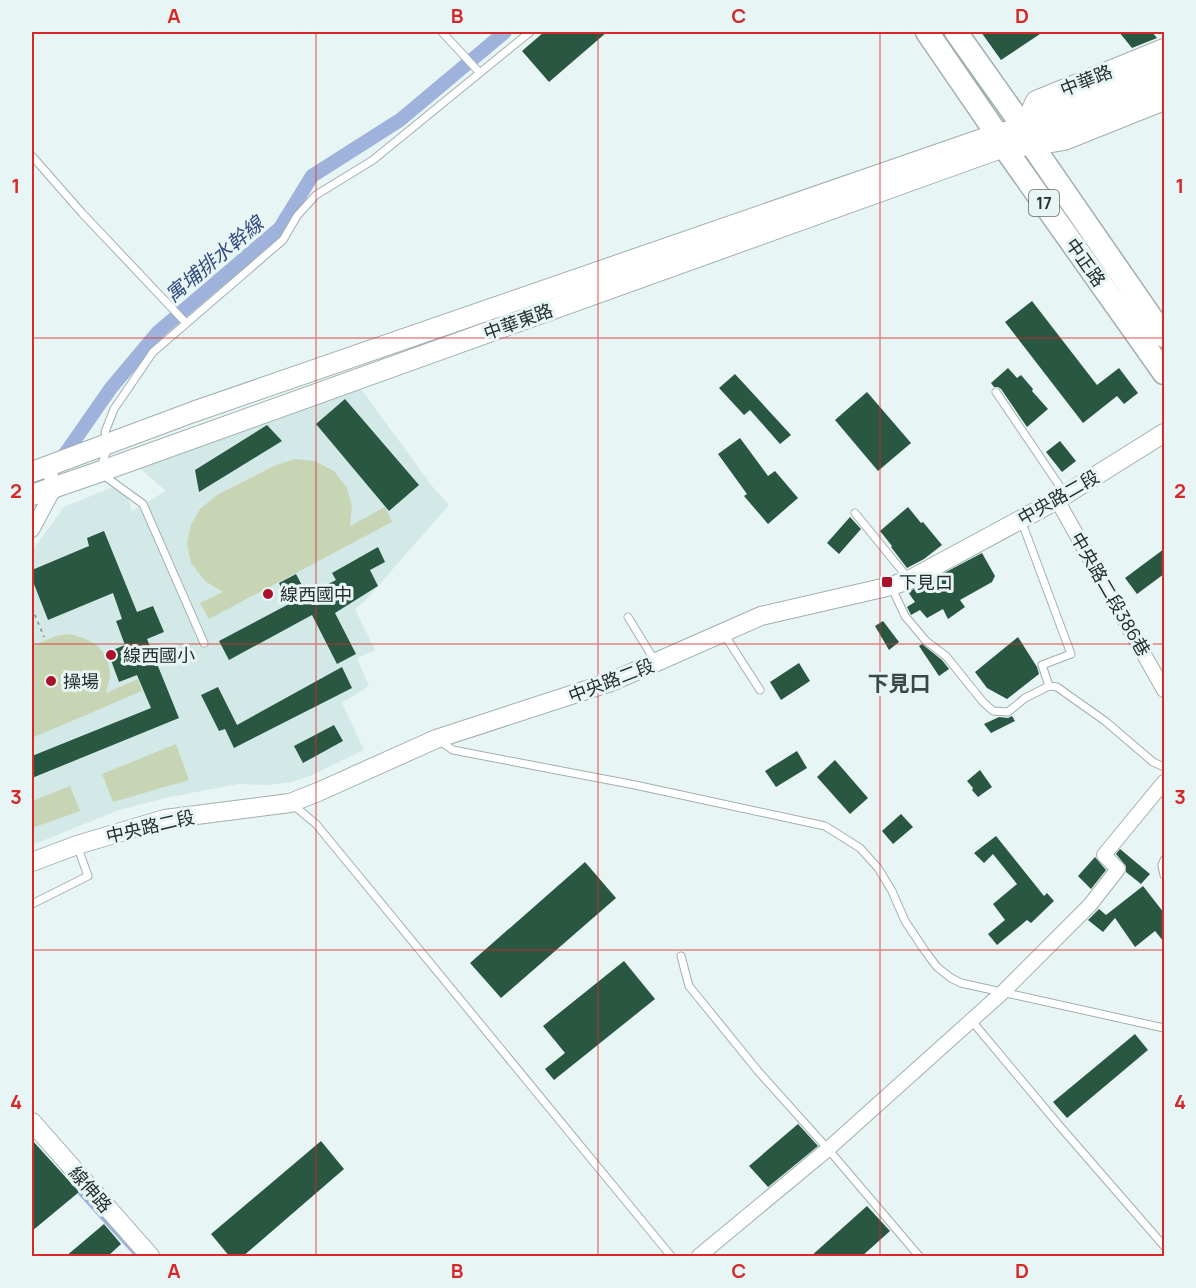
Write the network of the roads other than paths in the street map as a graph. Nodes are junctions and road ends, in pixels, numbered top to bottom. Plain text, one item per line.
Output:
1 (442, 32) edge
2 (531, 32) edge
3 (927, 32) edge
4 (956, 32) edge
5 (1164, 49) edge
6 (1164, 64) edge
7 (479, 72) junction
8 (1164, 84) edge
9 (1164, 100) edge
10 (1028, 137) junction
11 (1000, 140) junction
12 (32, 156) edge
13 (186, 322) junction
14 (1164, 336) edge
15 (1164, 373) edge
16 (996, 392) dead end
17 (1164, 434) edge
18 (109, 444) junction
19 (39, 469) edge
20 (99, 472) junction
21 (55, 487) junction
22 (32, 495) edge
23 (1061, 497) junction
24 (855, 513) dead end
25 (1021, 519) junction
26 (32, 530) edge
27 (909, 580) junction
28 (891, 586) junction
29 (628, 617) dead end
30 (724, 633) junction
31 (204, 643) dead end
32 (656, 663) junction
33 (1049, 686) junction
34 (760, 690) dead end
35 (1164, 690) edge
36 (436, 739) junction
37 (1164, 767) edge
38 (1164, 782) edge
39 (290, 802) junction
40 (77, 845) junction
41 (1164, 860) edge
42 (32, 862) edge
43 (1164, 875) edge
44 (32, 904) edge
45 (681, 956) dead end
46 (1003, 992) junction
47 (971, 1020) junction
48 (1164, 1028) edge
49 (32, 1122) edge
50 (828, 1149) junction
51 (1164, 1246) edge
52 (150, 1257) edge
53 (671, 1257) edge
54 (699, 1257) edge
55 (919, 1257) edge

1 - 7 lane
2 - 7 lane
3 - 11 main road, 中正路 / 17
4 - 10 main road, 中正路 / 17
5 - 10 main road, 中華路
6 - 10 main road, 中華路
7 - 13 lane
8 - 10 main road, 中華路
9 - 10 main road, 中華路
10 - 11 main road, 中華路
10 - 14 main road, 中正路 / 17
11 - 15 main road, 中正路 / 17
11 - 18 main road, 中華東路
11 - 20 main road, 中華東路
12 - 13 lane
13 - 18 lane
16 - 23 lane
17 - 23 street, 中央路二段
18 - 19 main road, 中華東路
18 - 20 lane
19 - 21 street
20 - 21 main road, 中華東路
20 - 31 lane
21 - 22 main road, 中華東路
21 - 26 street
23 - 25 street, 中央路二段
23 - 35 street, 中央路二段386巷
24 - 27 lane
25 - 27 street, 中央路二段
25 - 33 lane
27 - 28 street, 中央路二段
28 - 30 street, 中央路二段
28 - 33 lane
29 - 32 lane
30 - 32 street, 中央路二段
30 - 34 lane
32 - 36 street, 中央路二段
33 - 37 lane
36 - 39 street, 中央路二段
36 - 46 lane
38 - 46 street
39 - 40 street, 中央路二段
39 - 53 lane
40 - 42 street, 中央路二段
40 - 44 lane
41 - 43 lane
45 - 50 lane
46 - 47 street
46 - 48 lane
47 - 50 street
47 - 51 lane
49 - 52 street, 線伸路
50 - 54 street
50 - 55 lane

